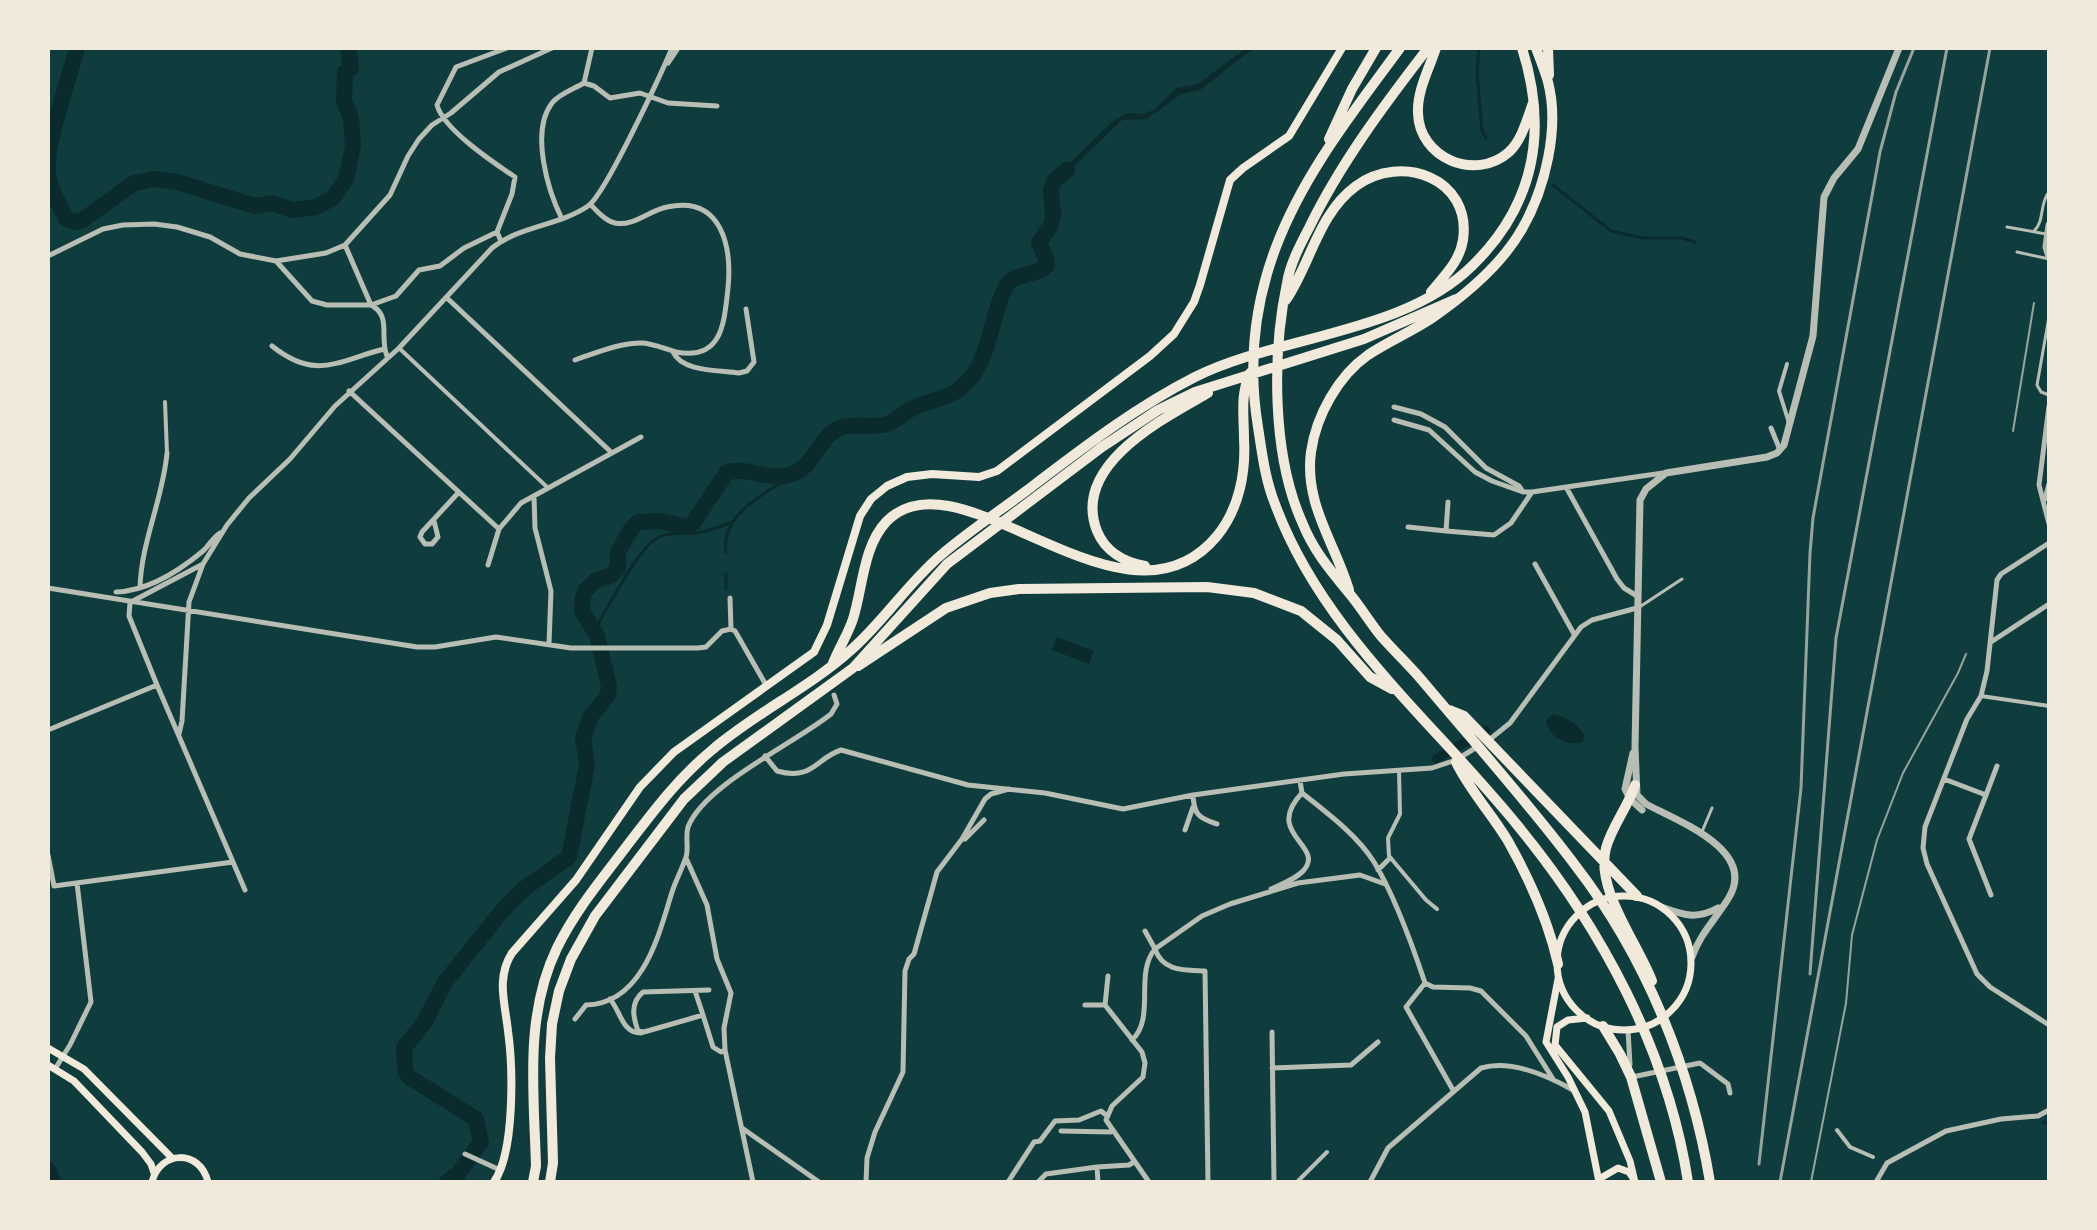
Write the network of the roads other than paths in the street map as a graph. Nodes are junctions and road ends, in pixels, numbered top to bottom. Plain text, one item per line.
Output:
1 (507, 48) edge
2 (552, 48) edge
3 (592, 48) edge
4 (672, 48) edge
5 (678, 48) edge
6 (1342, 48) edge
7 (1376, 48) edge
8 (1400, 48) edge
9 (1428, 48) edge
10 (1436, 48) edge
11 (1522, 48) edge
12 (1536, 48) edge
13 (1548, 48) edge
14 (1899, 48) edge
15 (663, 70) junction
16 (584, 83) junction
17 (1549, 85) junction
18 (649, 97) junction
19 (1535, 97) junction
20 (717, 106) dead end
21 (443, 118) junction
22 (1321, 158) junction
23 (2049, 192) edge
24 (591, 205) junction
25 (562, 219) junction
26 (2049, 225) edge
27 (2007, 227) dead end
28 (2034, 231) junction
29 (497, 232) junction
30 (2048, 237) edge
31 (501, 241) junction
32 (345, 245) junction
33 (2017, 252) dead end
34 (48, 256) edge
35 (2049, 258) edge
36 (276, 261) junction
37 (447, 298) junction
38 (1456, 299) junction
39 (1423, 301) junction
40 (1285, 302) junction
41 (371, 305) junction
42 (746, 309) dead end
43 (2049, 317) edge
44 (272, 346) dead end
45 (399, 348) junction
46 (673, 351) junction
47 (386, 353) junction
48 (575, 360) dead end
49 (1787, 364) dead end
50 (1252, 368) junction
51 (1224, 384) junction
52 (349, 391) junction
53 (2049, 395) edge
54 (165, 402) dead end
55 (2049, 406) edge
56 (1394, 407) dead end
57 (1394, 420) dead end
58 (1790, 426) junction
59 (1771, 428) dead end
60 (641, 437) dead end
61 (1780, 451) junction
62 (611, 452) junction
63 (167, 453) joint
64 (1671, 472) junction
65 (2049, 484) edge
66 (547, 487) junction
67 (1566, 487) junction
68 (459, 492) junction
69 (1523, 492) junction
70 (1532, 492) junction
71 (534, 495) junction
72 (2045, 500) junction
73 (1448, 502) dead end
74 (434, 521) junction
75 (2049, 524) edge
76 (1408, 527) dead end
77 (499, 529) junction
78 (1446, 531) junction
79 (222, 532) junction
80 (2049, 544) edge
81 (203, 564) junction
82 (1535, 564) dead end
83 (488, 565) dead end
84 (1163, 567) junction
85 (1682, 579) dead end
86 (48, 588) edge
87 (140, 588) junction
88 (120, 592) dead end
89 (1349, 593) junction
90 (1637, 596) junction
91 (730, 598) dead end
92 (130, 603) junction
93 (2049, 604) edge
94 (1637, 608) junction
95 (188, 610) junction
96 (731, 629) junction
97 (1574, 634) junction
98 (1991, 642) junction
99 (549, 644) junction
100 (832, 664) junction
101 (853, 668) junction
102 (157, 685) junction
103 (767, 686) junction
104 (1398, 693) junction
105 (834, 695) dead end
106 (1981, 696) junction
107 (2049, 706) edge
108 (1459, 718) junction
109 (48, 730) edge
110 (179, 734) junction
111 (1635, 747) junction
112 (1450, 749) junction
113 (765, 756) junction
114 (1997, 766) dead end
115 (1399, 769) junction
116 (1944, 779) junction
117 (1300, 781) junction
118 (1635, 785) junction
119 (1009, 788) junction
120 (1302, 793) junction
121 (1193, 795) junction
122 (1986, 795) junction
123 (1630, 799) junction
124 (1193, 807) junction
125 (1712, 808) dead end
126 (1642, 810) junction
127 (1665, 814) junction
128 (984, 820) dead end
129 (1217, 824) dead end
130 (1615, 828) junction
131 (1185, 830) dead end
132 (1701, 834) junction
133 (958, 845) junction
134 (48, 855) edge
135 (686, 857) junction
136 (1390, 858) junction
137 (233, 862) junction
138 (1378, 870) junction
139 (77, 883) junction
140 (1385, 884) junction
141 (245, 890) dead end
142 (1260, 895) junction
143 (1991, 895) dead end
144 (1637, 896) junction
145 (1724, 905) junction
146 (1661, 907) junction
147 (1437, 909) dead end
148 (1145, 931) dead end
149 (1155, 949) junction
150 (1692, 957) junction
151 (1558, 964) junction
152 (1108, 976) dead end
153 (1558, 977) junction
154 (1425, 983) junction
155 (709, 990) dead end
156 (695, 991) junction
157 (610, 999) junction
158 (1658, 1002) junction
159 (1085, 1005) dead end
160 (1105, 1005) junction
161 (703, 1015) junction
162 (1587, 1018) junction
163 (575, 1019) dead end
164 (2049, 1025) edge
165 (1603, 1026) junction
166 (1628, 1030) junction
167 (644, 1032) junction
168 (1272, 1032) dead end
169 (1132, 1040) junction
170 (1378, 1042) dead end
171 (48, 1048) edge
172 (725, 1050) junction
173 (64, 1056) junction
174 (51, 1067) edge
175 (1272, 1068) junction
176 (1631, 1077) junction
177 (1553, 1079) junction
178 (1453, 1090) junction
179 (1575, 1091) junction
180 (1730, 1093) dead end
181 (2049, 1110) edge
182 (1106, 1115) junction
183 (741, 1128) junction
184 (1837, 1130) dead end
185 (1061, 1131) dead end
186 (1112, 1132) junction
187 (1327, 1152) dead end
188 (465, 1154) dead end
189 (1873, 1157) dead end
190 (172, 1158) junction
191 (1134, 1162) junction
192 (553, 1163) junction
193 (1097, 1167) junction
194 (501, 1171) junction
195 (154, 1173) junction
196 (1599, 1180) edge
197 (1634, 1181) edge
198 (152, 1182) edge
199 (208, 1182) edge
200 (494, 1182) edge
201 (533, 1182) edge
202 (550, 1182) edge
203 (557, 1182) edge
204 (753, 1182) edge
205 (819, 1182) edge
206 (866, 1182) edge
207 (1008, 1182) edge
208 (1038, 1182) edge
209 (1098, 1182) edge
210 (1149, 1182) edge
211 (1208, 1182) edge
212 (1274, 1182) edge
213 (1297, 1182) edge
214 (1370, 1182) edge
215 (1661, 1182) edge
216 (1688, 1182) edge
217 (1710, 1182) edge
218 (1876, 1182) edge

1 - 21 street
2 - 21 street
3 - 16 street
4 - 15 street
5 - 15 street
6 - 103 main road
7 - 22 highway
8 - 22 highway
9 - 40 highway
10 - 19 highway
11 - 19 highway
12 - 17 highway
13 - 17 highway
14 - 58 street
15 - 18 street
16 - 18 street
16 - 25 street
17 - 38 highway
18 - 20 street
18 - 24 street
19 - 39 highway
21 - 29 street
21 - 32 street
22 - 50 highway
23 - 28 lane
24 - 25 street
24 - 46 street
25 - 31 street
26 - 30 street
27 - 28 lane
28 - 30 lane
29 - 31 street
29 - 41 street
30 - 35 street
31 - 37 street
32 - 36 street
32 - 41 street
33 - 35 lane
34 - 36 street
36 - 41 street
37 - 45 street
37 - 62 street
38 - 51 highway
38 - 89 highway
39 - 40 highway
39 - 100 highway
40 - 89 highway
41 - 47 street
42 - 46 street
43 - 53 lane
44 - 47 street
45 - 47 street
45 - 66 street
46 - 48 street
47 - 52 street
49 - 58 street
50 - 84 highway
50 - 104 highway
51 - 84 highway
51 - 101 highway
52 - 68 street
52 - 79 street
54 - 63 street
55 - 72 street
56 - 69 street
57 - 69 street
58 - 61 street
59 - 61 street
60 - 62 street
61 - 64 street
62 - 66 street
63 - 87 street
64 - 67 street
64 - 90 street
65 - 72 street
66 - 71 street
67 - 70 street
67 - 90 street
68 - 74 street
68 - 77 street
69 - 70 street
70 - 78 street
71 - 77 street
71 - 99 street
72 - 75 street
73 - 78 street
74 - 74 street
76 - 78 street
77 - 83 street
79 - 81 street
79 - 87 street
80 - 98 street
81 - 92 street
81 - 95 street
82 - 97 street
84 - 100 highway
85 - 94 lane
86 - 92 street
87 - 88 street
89 - 108 highway
90 - 94 street
91 - 96 street
92 - 95 street
92 - 102 street
93 - 98 street
94 - 97 street
94 - 111 street
95 - 99 street
95 - 110 street
96 - 99 street
96 - 103 street
97 - 115 street
98 - 106 street
100 - 201 highway
101 - 104 highway
101 - 192 highway
102 - 109 street
102 - 110 street
103 - 194 main road
104 - 112 highway
105 - 113 street
106 - 107 street
106 - 116 street
108 - 144 highway
108 - 158 highway
110 - 137 street
111 - 118 street
111 - 123 street
112 - 151 highway
112 - 216 highway
113 - 119 street
113 - 135 street
114 - 122 street
115 - 117 street
115 - 136 street
116 - 122 street
116 - 164 street
117 - 120 street
117 - 121 street
118 - 123 highway
118 - 127 street
119 - 121 street
119 - 133 street
120 - 138 street
120 - 142 street
121 - 124 street
122 - 143 street
123 - 126 street
123 - 130 highway
124 - 129 street
124 - 131 street
125 - 132 lane
126 - 127 street
126 - 130 street
127 - 132 street
128 - 133 street
130 - 158 highway
132 - 145 street
133 - 206 street
134 - 139 street
135 - 157 street
135 - 172 street
136 - 138 street
136 - 147 street
137 - 139 street
137 - 141 street
138 - 140 street
139 - 173 street
140 - 142 street
140 - 154 street
142 - 149 street
144 - 146 main road
144 - 151 main road
145 - 146 street
145 - 150 street
146 - 150 main road
148 - 149 street
149 - 169 street
149 - 211 street
150 - 166 main road
151 - 153 main road
152 - 160 street
153 - 162 main road
153 - 179 main road
154 - 177 street
154 - 178 street
155 - 156 street
156 - 161 street
156 - 167 street
157 - 163 street
157 - 167 street
158 - 217 highway
159 - 160 street
160 - 169 street
161 - 167 street
161 - 172 street
162 - 165 main road
162 - 197 main road
165 - 166 main road
165 - 176 highway
166 - 176 street
168 - 175 street
169 - 182 street
170 - 175 street
171 - 173 main road
172 - 183 street
173 - 174 street
173 - 190 main road
174 - 195 main road
175 - 212 street
176 - 180 street
176 - 215 highway
177 - 178 street
177 - 179 street
178 - 214 street
179 - 196 main road
181 - 218 street
182 - 186 street
182 - 207 street
183 - 204 street
183 - 205 street
184 - 189 street
185 - 186 street
186 - 191 street
187 - 213 street
188 - 194 street
190 - 195 main road
190 - 199 main road
191 - 193 street
191 - 210 street
192 - 202 highway
192 - 203 highway
193 - 208 street
193 - 209 street
194 - 200 main road
195 - 198 main road
196 - 197 main road

